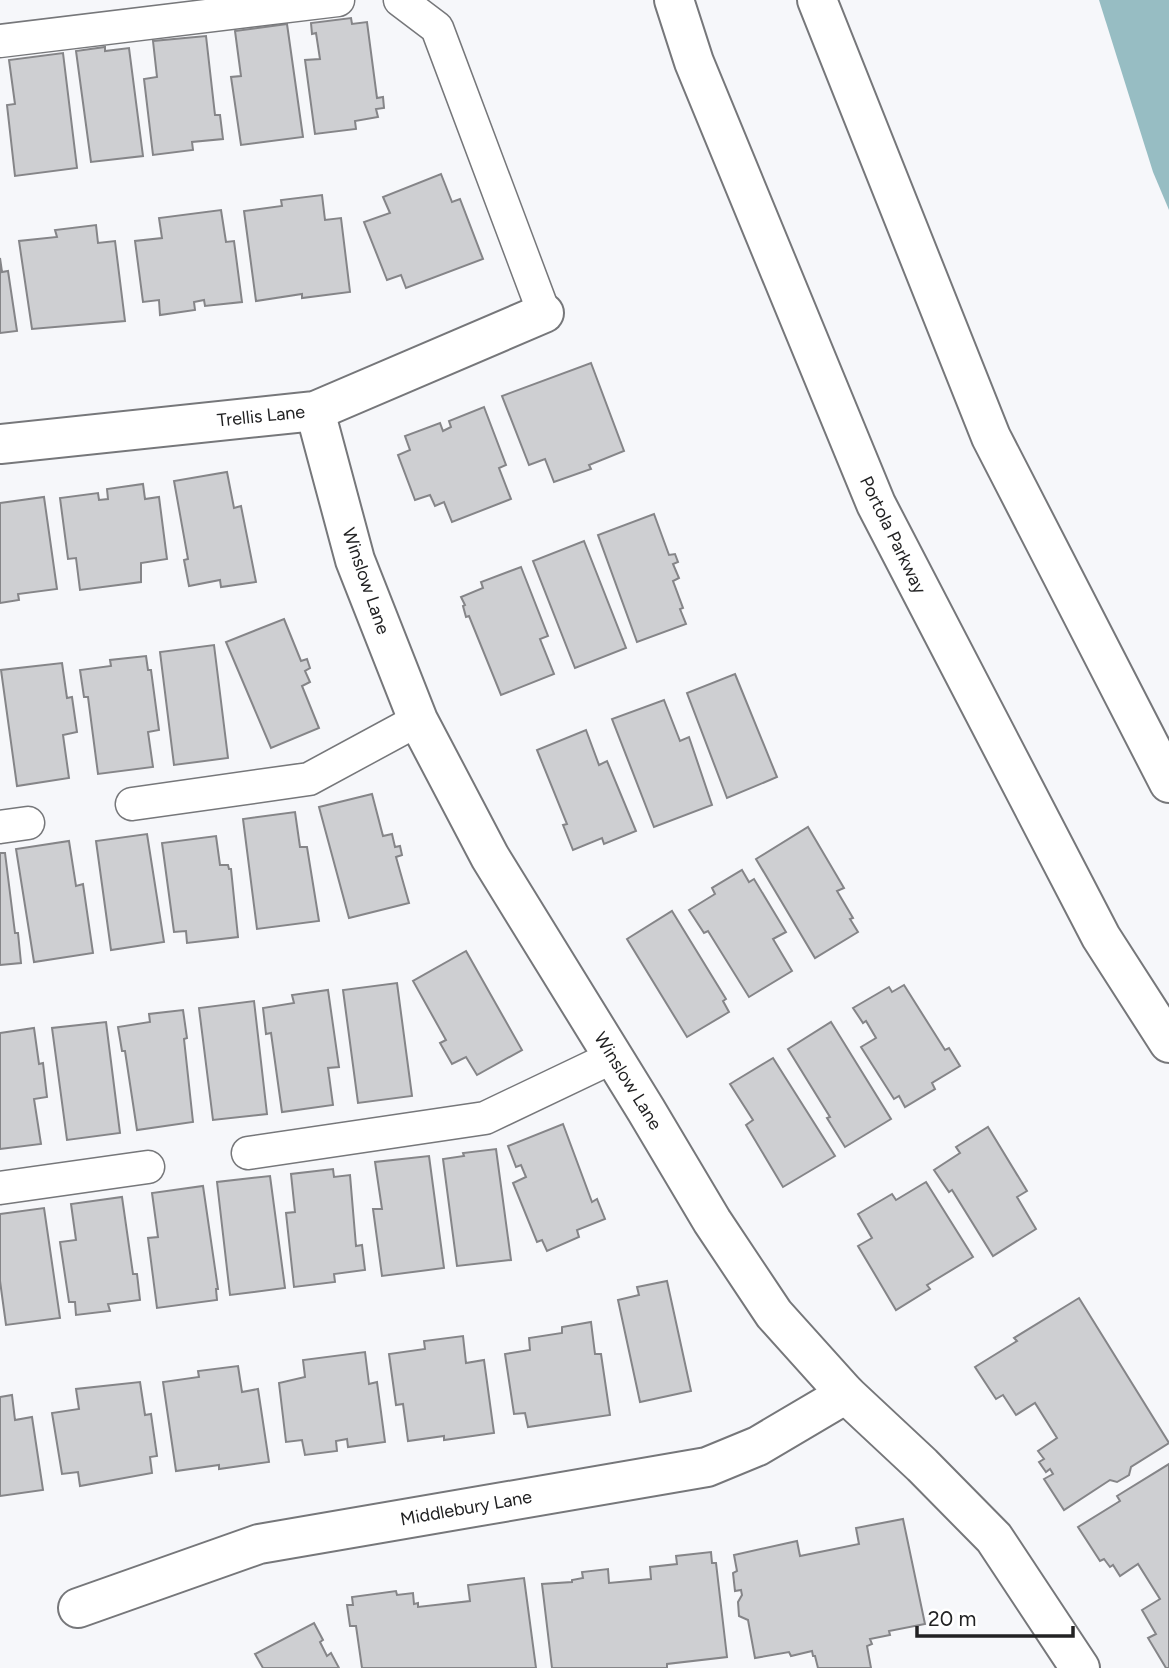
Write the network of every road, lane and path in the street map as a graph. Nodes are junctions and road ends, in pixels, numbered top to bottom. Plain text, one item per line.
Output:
1 (338, 0) edge
2 (400, 0) edge
3 (674, 0) edge
4 (817, 0) edge
5 (0, 41) edge
6 (544, 313) joint
7 (315, 411) junction
8 (0, 444) edge
9 (418, 720) junction
10 (1169, 783) edge
11 (132, 804) dead end
12 (1169, 1043) edge
13 (612, 1057) junction
14 (248, 1153) dead end
15 (148, 1167) dead end
16 (0, 1188) edge
17 (846, 1394) junction
18 (78, 1608) dead end
19 (1080, 1668) edge

1 - 5 lane
2 - 6 lane
3 - 12 street, Portola Parkway
4 - 10 street
6 - 7 street, Trellis Lane
7 - 8 street, Trellis Lane
7 - 9 street, Winslow Lane
9 - 11 lane
9 - 13 street, Winslow Lane
13 - 14 lane
13 - 17 street, Winslow Lane
15 - 16 lane
17 - 18 street, Middlebury Lane
17 - 19 street, Winslow Lane

